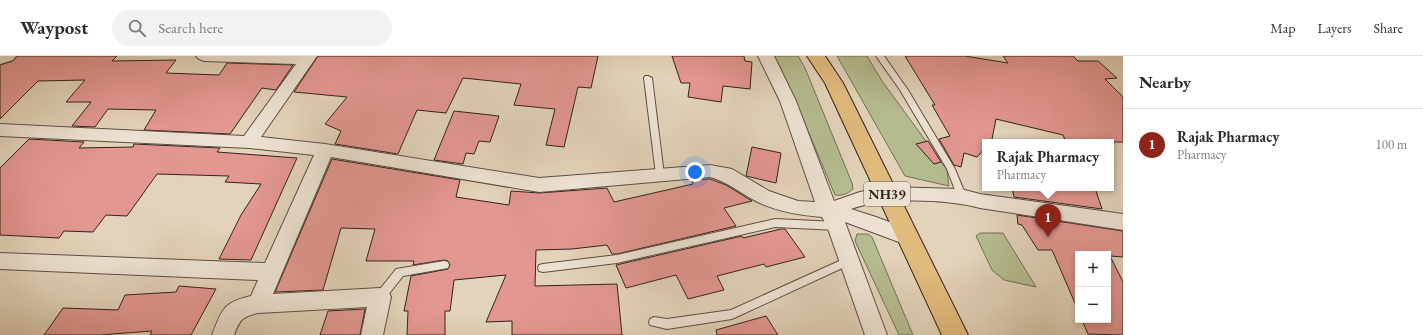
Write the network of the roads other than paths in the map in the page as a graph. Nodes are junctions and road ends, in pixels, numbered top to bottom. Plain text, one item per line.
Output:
1 (7, 56) edge
2 (204, 56) edge
3 (766, 56) edge
4 (816, 56) edge
5 (880, 56) edge
6 (307, 58) edge
7 (0, 59) edge
8 (648, 78) dead end
9 (0, 130) edge
10 (248, 142) junction
11 (325, 150) junction
12 (660, 175) junction
13 (887, 194) junction
14 (961, 196) junction
15 (832, 218) junction
16 (1123, 222) edge
17 (907, 237) junction
18 (0, 261) edge
19 (848, 261) junction
20 (444, 265) dead end
21 (543, 268) dead end
22 (271, 272) junction
23 (380, 297) junction
24 (258, 304) junction
25 (654, 322) dead end
26 (223, 335) edge
27 (372, 335) edge
28 (876, 335) edge
29 (955, 335) edge

1 - 7 street
2 - 6 street
3 - 15 street
4 - 13 highway, NH39
5 - 14 lane
6 - 10 street
8 - 12 lane
9 - 10 street
10 - 11 street
11 - 12 street
11 - 22 street
12 - 15 street
13 - 14 street
13 - 15 street
13 - 17 highway, NH39
14 - 16 street
15 - 17 street
15 - 19 street
15 - 21 lane
17 - 29 highway, NH39
18 - 22 street
19 - 25 lane
19 - 28 street
20 - 23 lane
22 - 24 street
23 - 24 street
23 - 27 street
24 - 26 street

